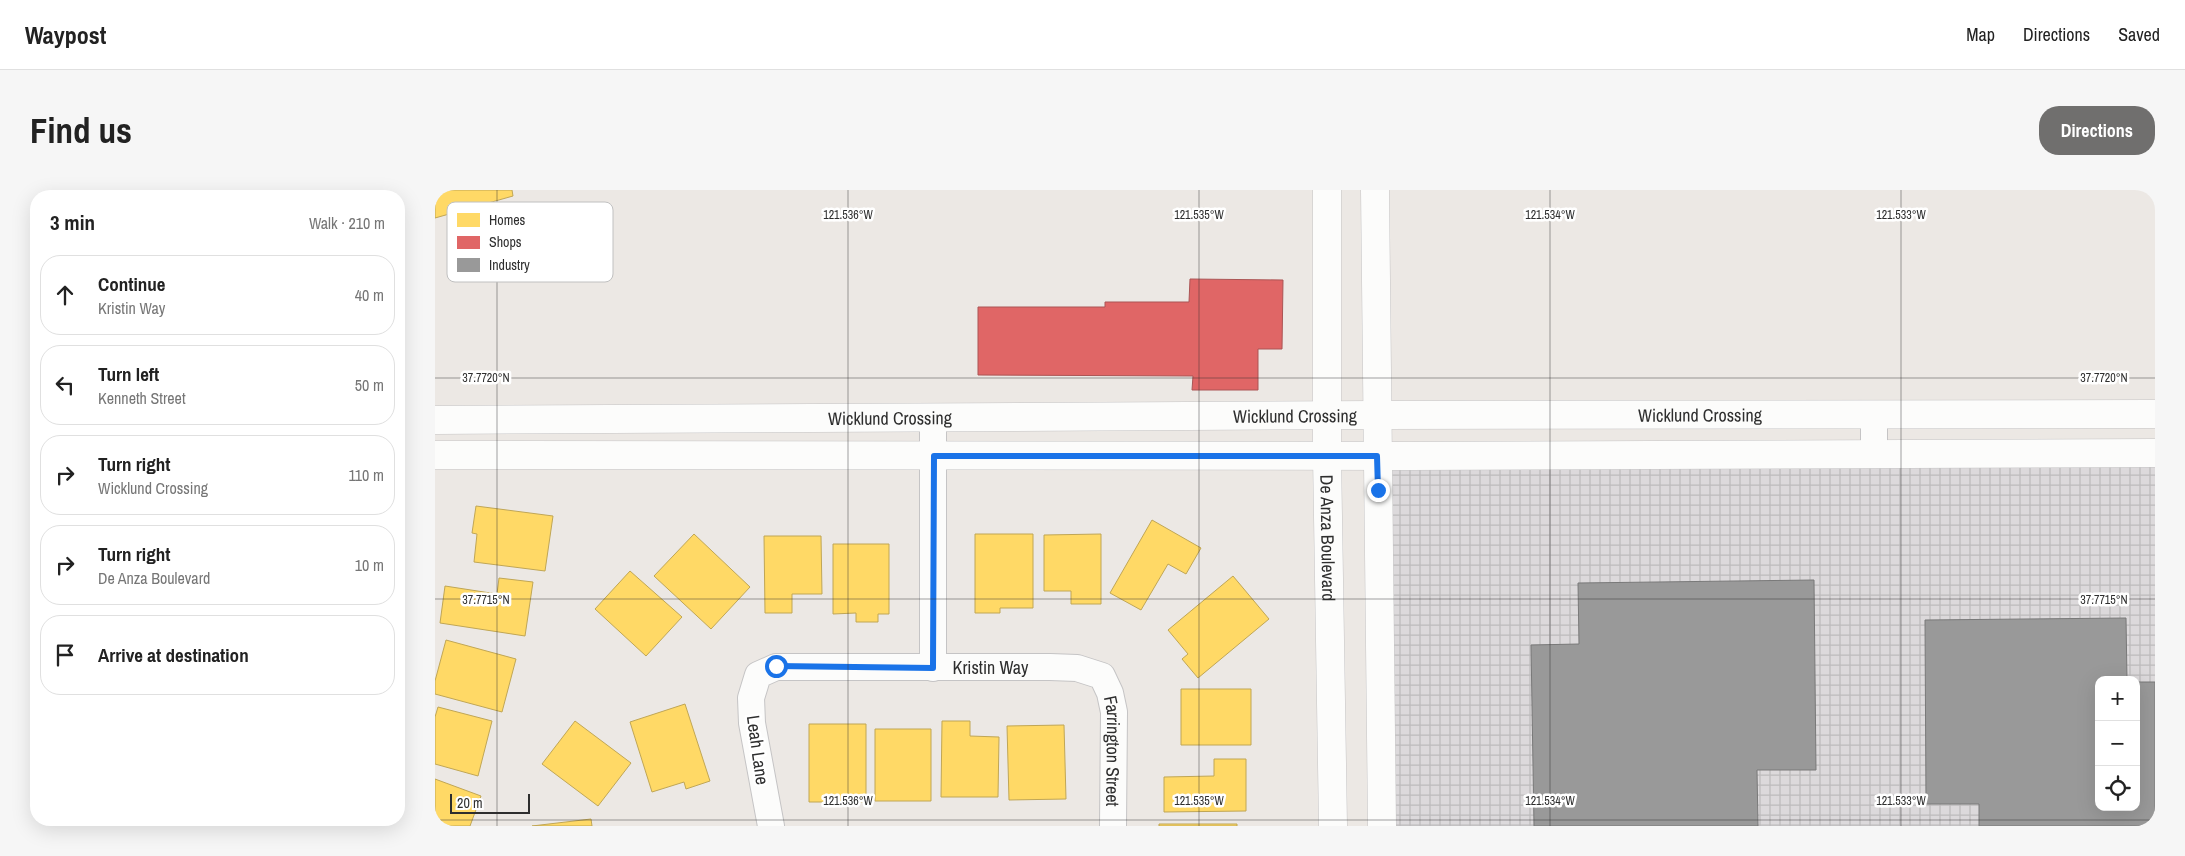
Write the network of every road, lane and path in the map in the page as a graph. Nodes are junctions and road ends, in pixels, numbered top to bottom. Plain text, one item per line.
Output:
1 (1327, 190) edge
2 (1375, 190) edge
3 (2155, 414) edge
4 (1377, 415) junction
5 (1874, 415) junction
6 (1327, 416) junction
7 (933, 419) junction
8 (435, 420) edge
9 (2155, 453) edge
10 (1874, 454) junction
11 (435, 455) edge
12 (1327, 455) junction
13 (934, 456) junction
14 (1377, 456) junction
15 (933, 668) junction
16 (758, 675) joint
17 (1102, 676) joint
18 (771, 826) edge
19 (1113, 826) edge
20 (1333, 826) edge
21 (1382, 826) edge

1 - 6 street, De Anza Boulevard
2 - 4 street
3 - 5 street, Wicklund Crossing
4 - 5 street, Wicklund Crossing
4 - 6 street, Wicklund Crossing
4 - 14 street
5 - 10 street
6 - 7 street, Wicklund Crossing
6 - 12 street, De Anza Boulevard
7 - 8 street, Wicklund Crossing
7 - 13 street
9 - 10 street, Wicklund Crossing
10 - 14 street, Wicklund Crossing
11 - 13 street, Wicklund Crossing
12 - 13 street, Wicklund Crossing
12 - 14 street, Wicklund Crossing
12 - 20 street, De Anza Boulevard
13 - 15 street
14 - 21 street
15 - 16 street, Kristin Way
15 - 17 street, Kristin Way
16 - 18 street, Leah Lane
17 - 19 street, Farrington Street

